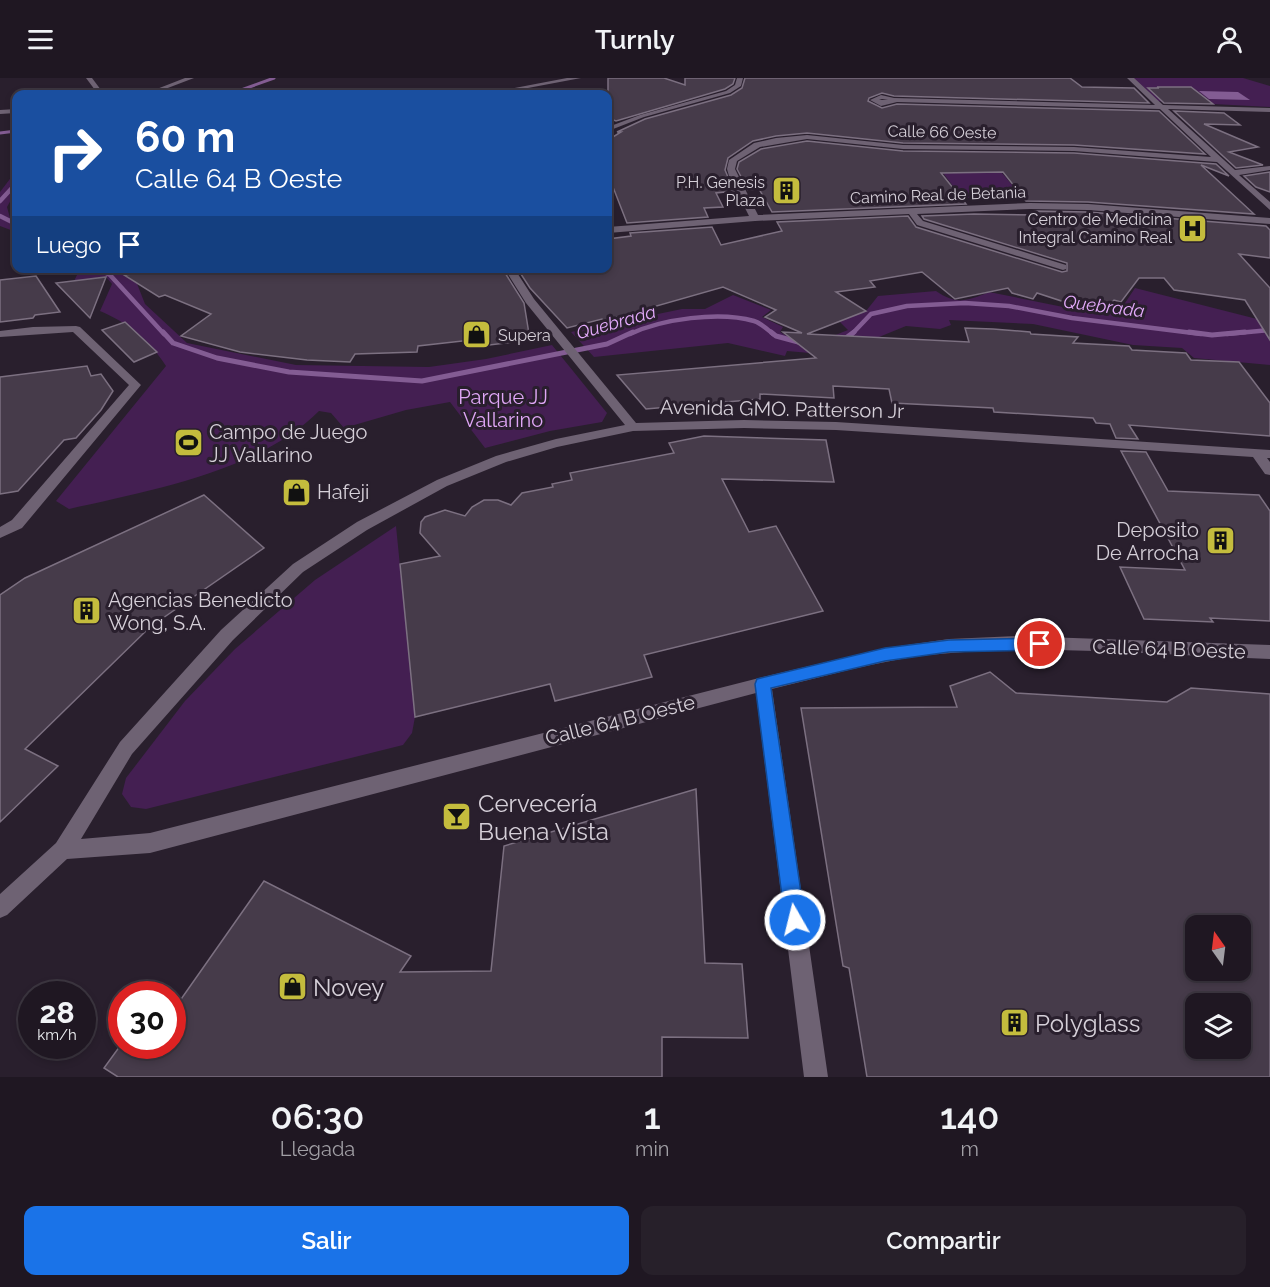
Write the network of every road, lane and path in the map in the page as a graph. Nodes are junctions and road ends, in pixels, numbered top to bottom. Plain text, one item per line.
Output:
1 (191, 78) edge
2 (578, 78) edge
3 (740, 78) edge
4 (1130, 78) edge
5 (158, 90) edge
6 (510, 90) edge
7 (893, 100) dead end
8 (1161, 106) junction
9 (1270, 110) edge
10 (612, 127) edge
11 (1219, 160) junction
12 (1270, 168) edge
13 (1233, 173) junction
14 (1270, 207) edge
15 (910, 210) junction
16 (755, 218) junction
17 (1270, 221) edge
18 (612, 230) edge
19 (1063, 267) dead end
20 (512, 273) edge
21 (0, 334) edge
22 (633, 427) junction
23 (1263, 454) edge
24 (1270, 471) edge
25 (0, 533) edge
26 (1270, 652) edge
27 (763, 684) junction
28 (63, 850) junction
29 (0, 908) edge
30 (816, 1077) edge

1 - 5 street
2 - 6 street
3 - 10 street
4 - 8 street
7 - 8 street
8 - 9 street
8 - 11 street
11 - 13 street
11 - 16 street, Calle 66 Oeste
12 - 13 street
13 - 14 street
15 - 16 street, Camino Real de Betania
15 - 17 street, Camino Real de Betania
15 - 19 street
16 - 18 street, Camino Real de Betania
20 - 22 street
21 - 25 street
22 - 23 street, Avenida GMO. Patterson Jr
22 - 28 street, Avenida GMO. Patterson Jr
23 - 24 street
26 - 27 street, Calle 64 B Oeste
27 - 28 street, Calle 64 B Oeste
27 - 30 street
28 - 29 street

